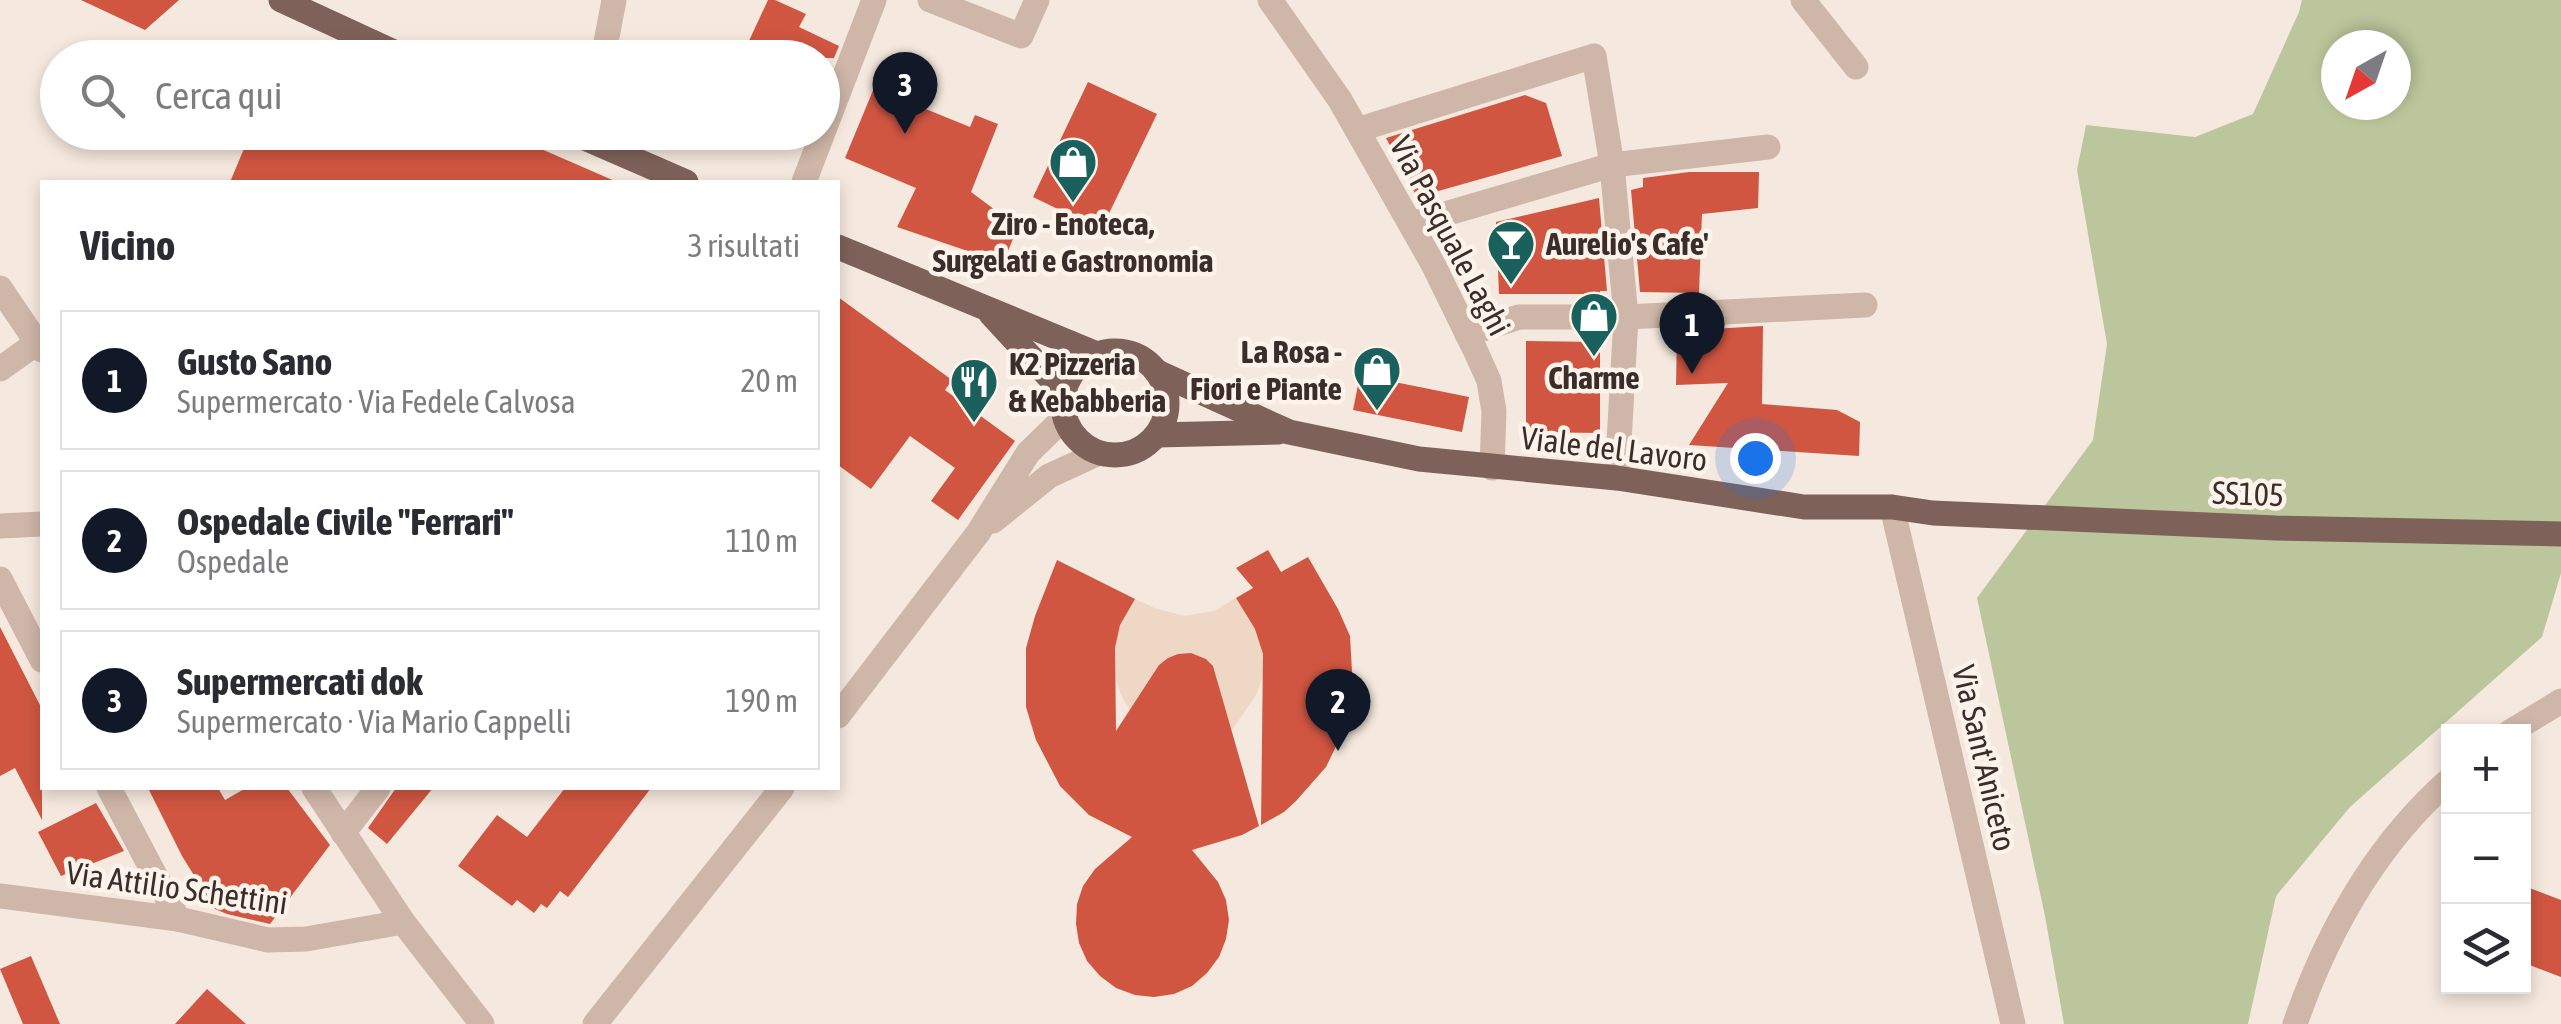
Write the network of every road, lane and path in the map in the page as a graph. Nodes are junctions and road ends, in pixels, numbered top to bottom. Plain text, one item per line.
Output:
1 (281, 0) edge
2 (614, 0) edge
3 (874, 0) edge
4 (930, 0) edge
5 (1037, 0) edge
6 (1270, 0) edge
7 (1803, 0) edge
8 (319, 9) edge
9 (375, 40) edge
10 (606, 40) edge
11 (1856, 67) dead end
12 (840, 88) edge
13 (1358, 130) junction
14 (1768, 147) dead end
15 (616, 150) edge
16 (816, 150) edge
17 (1612, 165) junction
18 (682, 180) edge
19 (805, 180) edge
20 (1412, 224) junction
21 (840, 248) edge
22 (0, 288) edge
23 (984, 306) junction
24 (1866, 306) dead end
25 (1626, 317) junction
26 (1466, 334) junction
27 (40, 346) edge
28 (1097, 354) junction
29 (0, 369) edge
30 (1158, 372) junction
31 (1064, 405) junction
32 (1289, 432) junction
33 (1157, 435) junction
34 (1099, 453) junction
35 (1492, 468) junction
36 (1617, 478) junction
37 (1892, 507) junction
38 (1933, 514) joint
39 (40, 524) edge
40 (0, 526) edge
41 (978, 534) junction
42 (2561, 534) edge
43 (0, 579) edge
44 (40, 656) edge
45 (2561, 700) edge
46 (840, 713) edge
47 (2523, 724) edge
48 (2441, 788) edge
49 (110, 790) edge
50 (315, 790) edge
51 (376, 790) edge
52 (780, 790) edge
53 (343, 833) junction
54 (0, 896) edge
55 (178, 918) junction
56 (404, 922) junction
57 (618, 996) junction
58 (482, 1024) edge
59 (595, 1024) edge
60 (618, 1024) edge
61 (2013, 1024) edge
62 (2296, 1024) edge

1 - 8 main road
2 - 10 street
3 - 12 street
4 - 5 street
6 - 13 street, Via Pasquale Laghi
7 - 11 street
8 - 9 main road
13 - 17 street
13 - 20 street, Via Pasquale Laghi
14 - 17 street
15 - 18 main road
16 - 19 street
17 - 20 street
17 - 25 street
20 - 26 street, Via Pasquale Laghi
21 - 23 main road
22 - 27 street
23 - 28 main road
23 - 31 main road
24 - 25 street
25 - 26 street
25 - 36 street
26 - 35 street, Via Pasquale Laghi
27 - 29 street
28 - 30 main road
28 - 31 main road
30 - 32 main road, Viale del Lavoro / SS105
30 - 33 main road
31 - 34 main road
31 - 41 street
32 - 33 main road, Viale del Lavoro / SS105
32 - 35 main road, Viale del Lavoro / SS105
33 - 34 main road
34 - 41 street
35 - 36 main road, Viale del Lavoro / SS105
36 - 37 main road, Viale del Lavoro / SS105
37 - 38 main road, Viale del Lavoro / SS105
37 - 61 street, Via Sant'Aniceto
38 - 42 main road, SS105 / SS105
39 - 40 street
41 - 46 street
43 - 44 street
45 - 47 street
48 - 62 street
49 - 55 street
50 - 53 street
51 - 53 street
52 - 57 street
53 - 56 street
54 - 55 street, Via Attilio Schettini
55 - 56 street, Via Attilio Schettini
56 - 58 street
57 - 59 street
57 - 60 street

